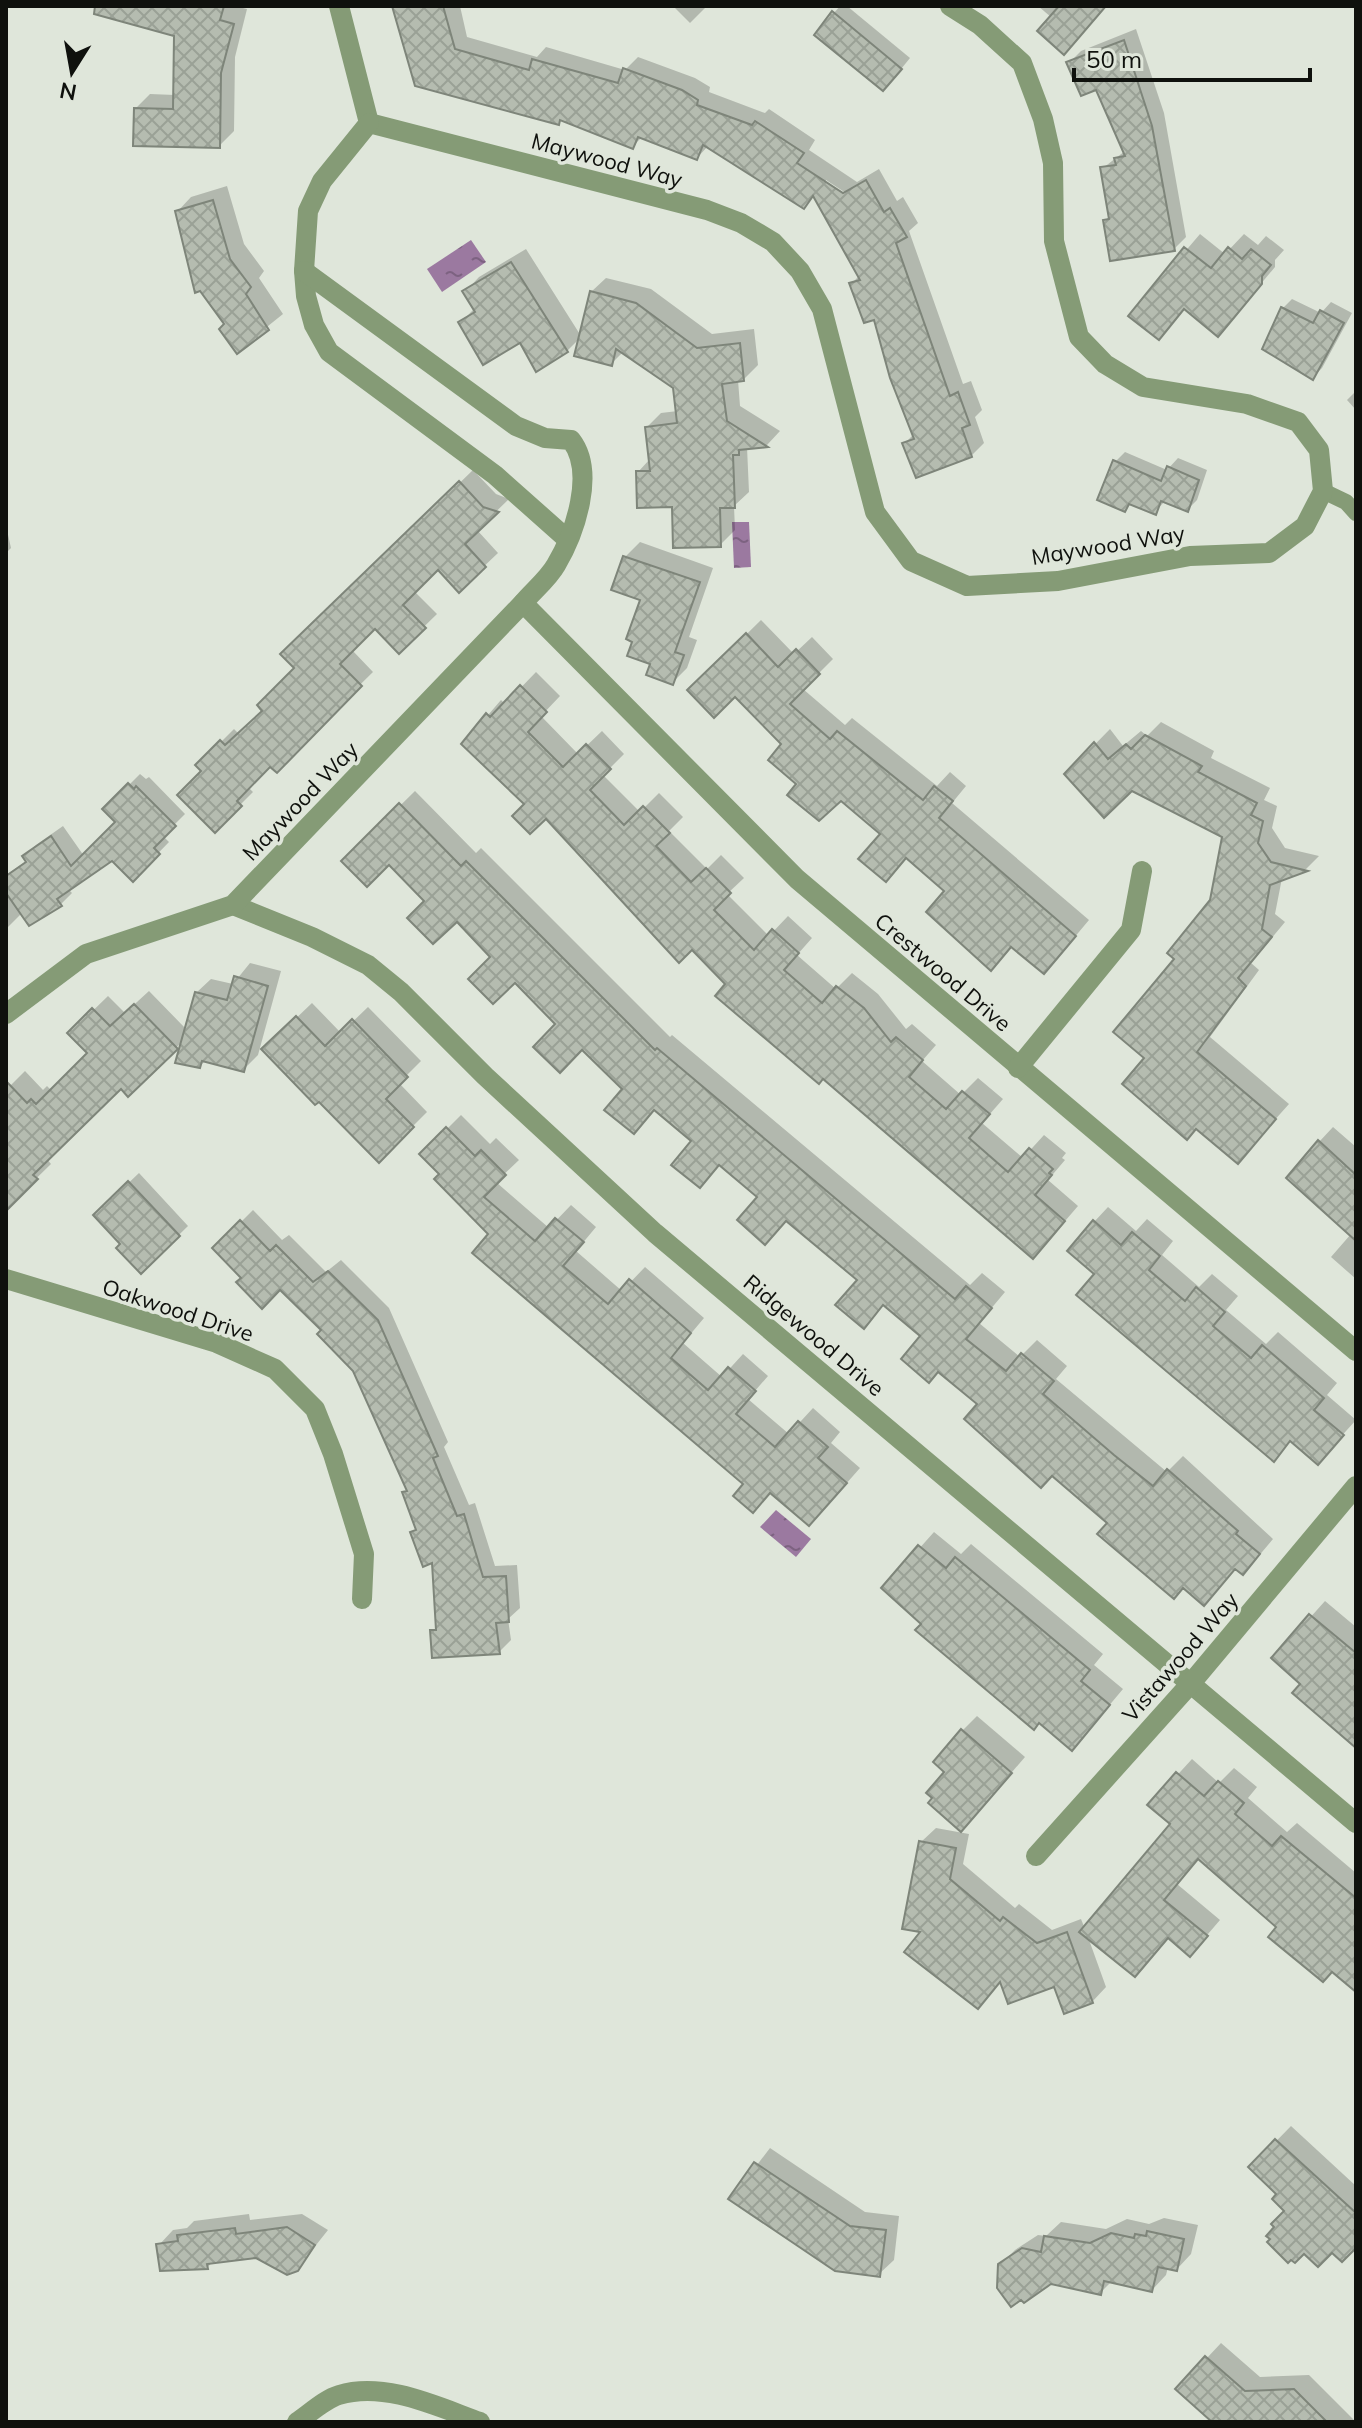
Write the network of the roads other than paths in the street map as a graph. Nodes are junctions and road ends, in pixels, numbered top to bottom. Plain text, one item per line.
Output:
1 (339, 6) edge
2 (950, 6) edge
3 (369, 123) junction
4 (304, 271) junction
5 (1323, 491) junction
6 (1356, 513) edge
7 (567, 539) junction
8 (523, 603) junction
9 (1142, 871) dead end
10 (233, 905) junction
11 (6, 1014) edge
12 (1018, 1068) junction
13 (6, 1279) edge
14 (1356, 1351) edge
15 (1356, 1486) edge
16 (362, 1599) dead end
17 (1192, 1682) junction
18 (1356, 1823) edge
19 (1036, 1856) dead end
20 (297, 2422) edge
21 (480, 2422) edge

1 - 3 street
2 - 5 street
3 - 4 street
3 - 5 street, Maywood Way
4 - 7 street
4 - 7 street, Maywood Way
5 - 6 lane
7 - 8 street, Maywood Way
8 - 10 street, Maywood Way
8 - 12 street, Crestwood Drive
9 - 12 street
10 - 11 street, Maywood Way
10 - 17 street, Ridgewood Drive
12 - 14 street, Crestwood Drive
13 - 16 street, Oakwood Drive
15 - 17 street, Vistawood Way
17 - 18 street, Ridgewood Drive
17 - 19 street, Vistawood Way
20 - 21 street

